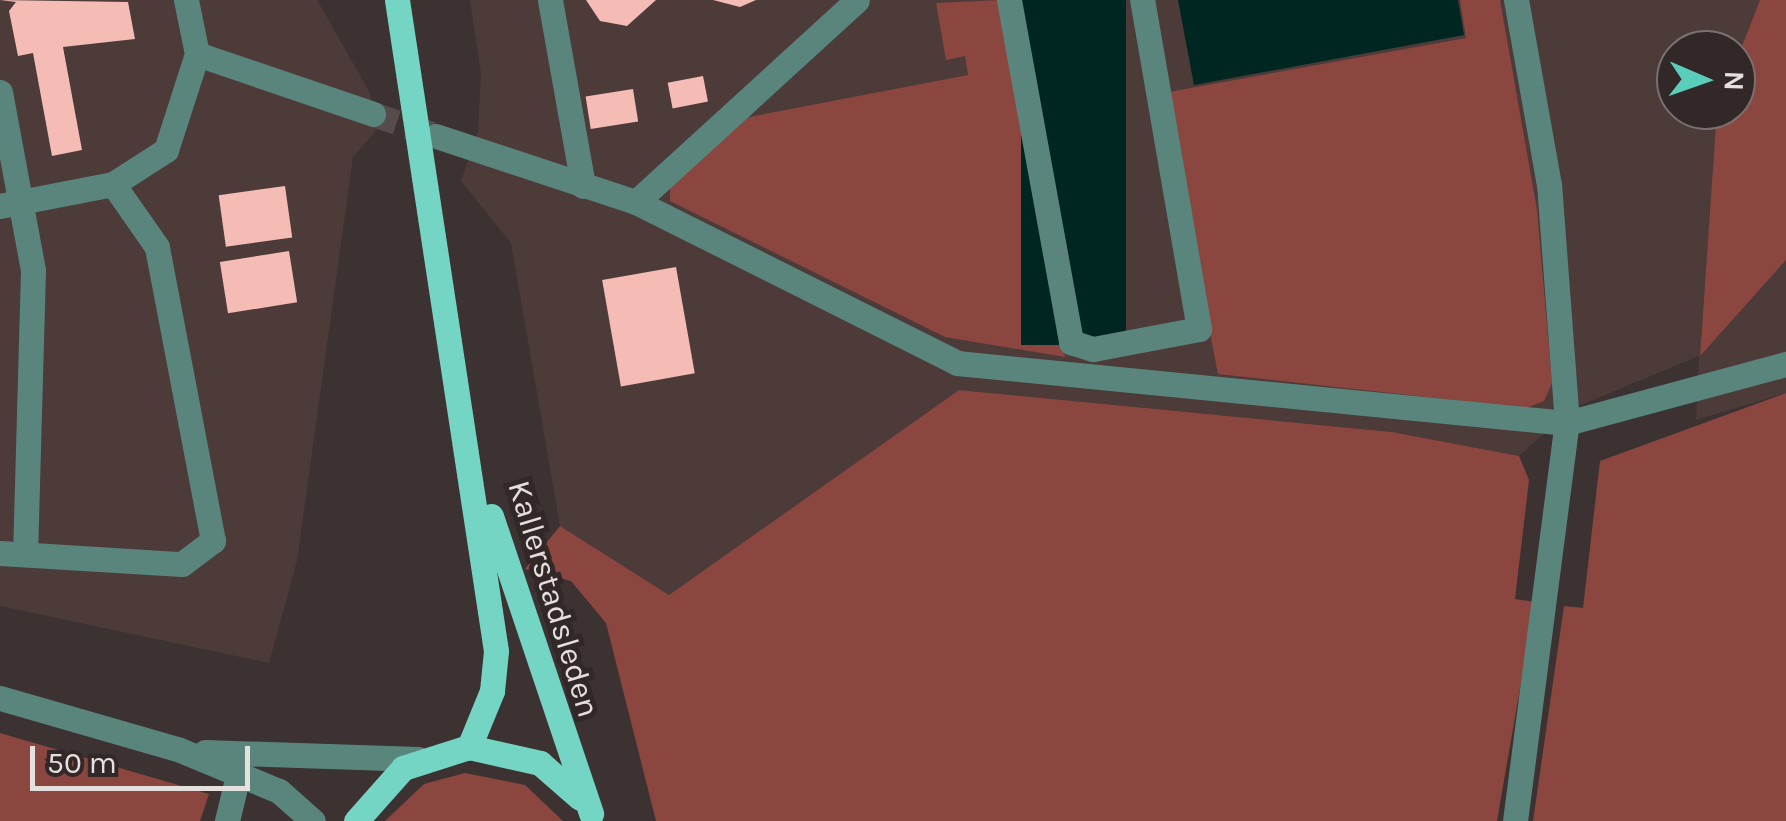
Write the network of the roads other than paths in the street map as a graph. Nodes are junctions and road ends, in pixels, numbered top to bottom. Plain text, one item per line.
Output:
1 (186, 0) edge
2 (397, 0) edge
3 (550, 0) edge
4 (857, 0) edge
5 (1009, 0) edge
6 (1142, 0) edge
7 (1516, 0) edge
8 (197, 54) junction
9 (0, 92) edge
10 (373, 114) tunnel mouth
11 (436, 136) tunnel mouth
12 (113, 184) junction
13 (583, 186) junction
14 (636, 202) junction
15 (11, 204) edge
16 (1786, 364) edge
17 (461, 399) junction
18 (1567, 423) junction
19 (13, 554) edge
20 (0, 698) edge
21 (469, 746) junction
22 (180, 750) junction
23 (418, 759) junction
24 (238, 775) junction
25 (593, 818) edge
26 (227, 821) edge
27 (313, 821) edge
28 (356, 821) edge
29 (1515, 821) edge

1 - 8 street
2 - 17 main road, Kallerstadsleden
3 - 13 street
4 - 14 street
5 - 6 street
7 - 18 street
8 - 10 street
8 - 12 street
9 - 15 street
11 - 13 street
12 - 15 street
12 - 19 street
13 - 14 street
14 - 18 street
15 - 19 street
16 - 18 street
17 - 21 main road, Kallerstadsleden
17 - 25 main road, Kallerstadsleden
18 - 29 street
20 - 22 street
21 - 23 main road
21 - 25 main road
22 - 23 street
22 - 24 street
23 - 28 main road
24 - 26 street
24 - 27 street

